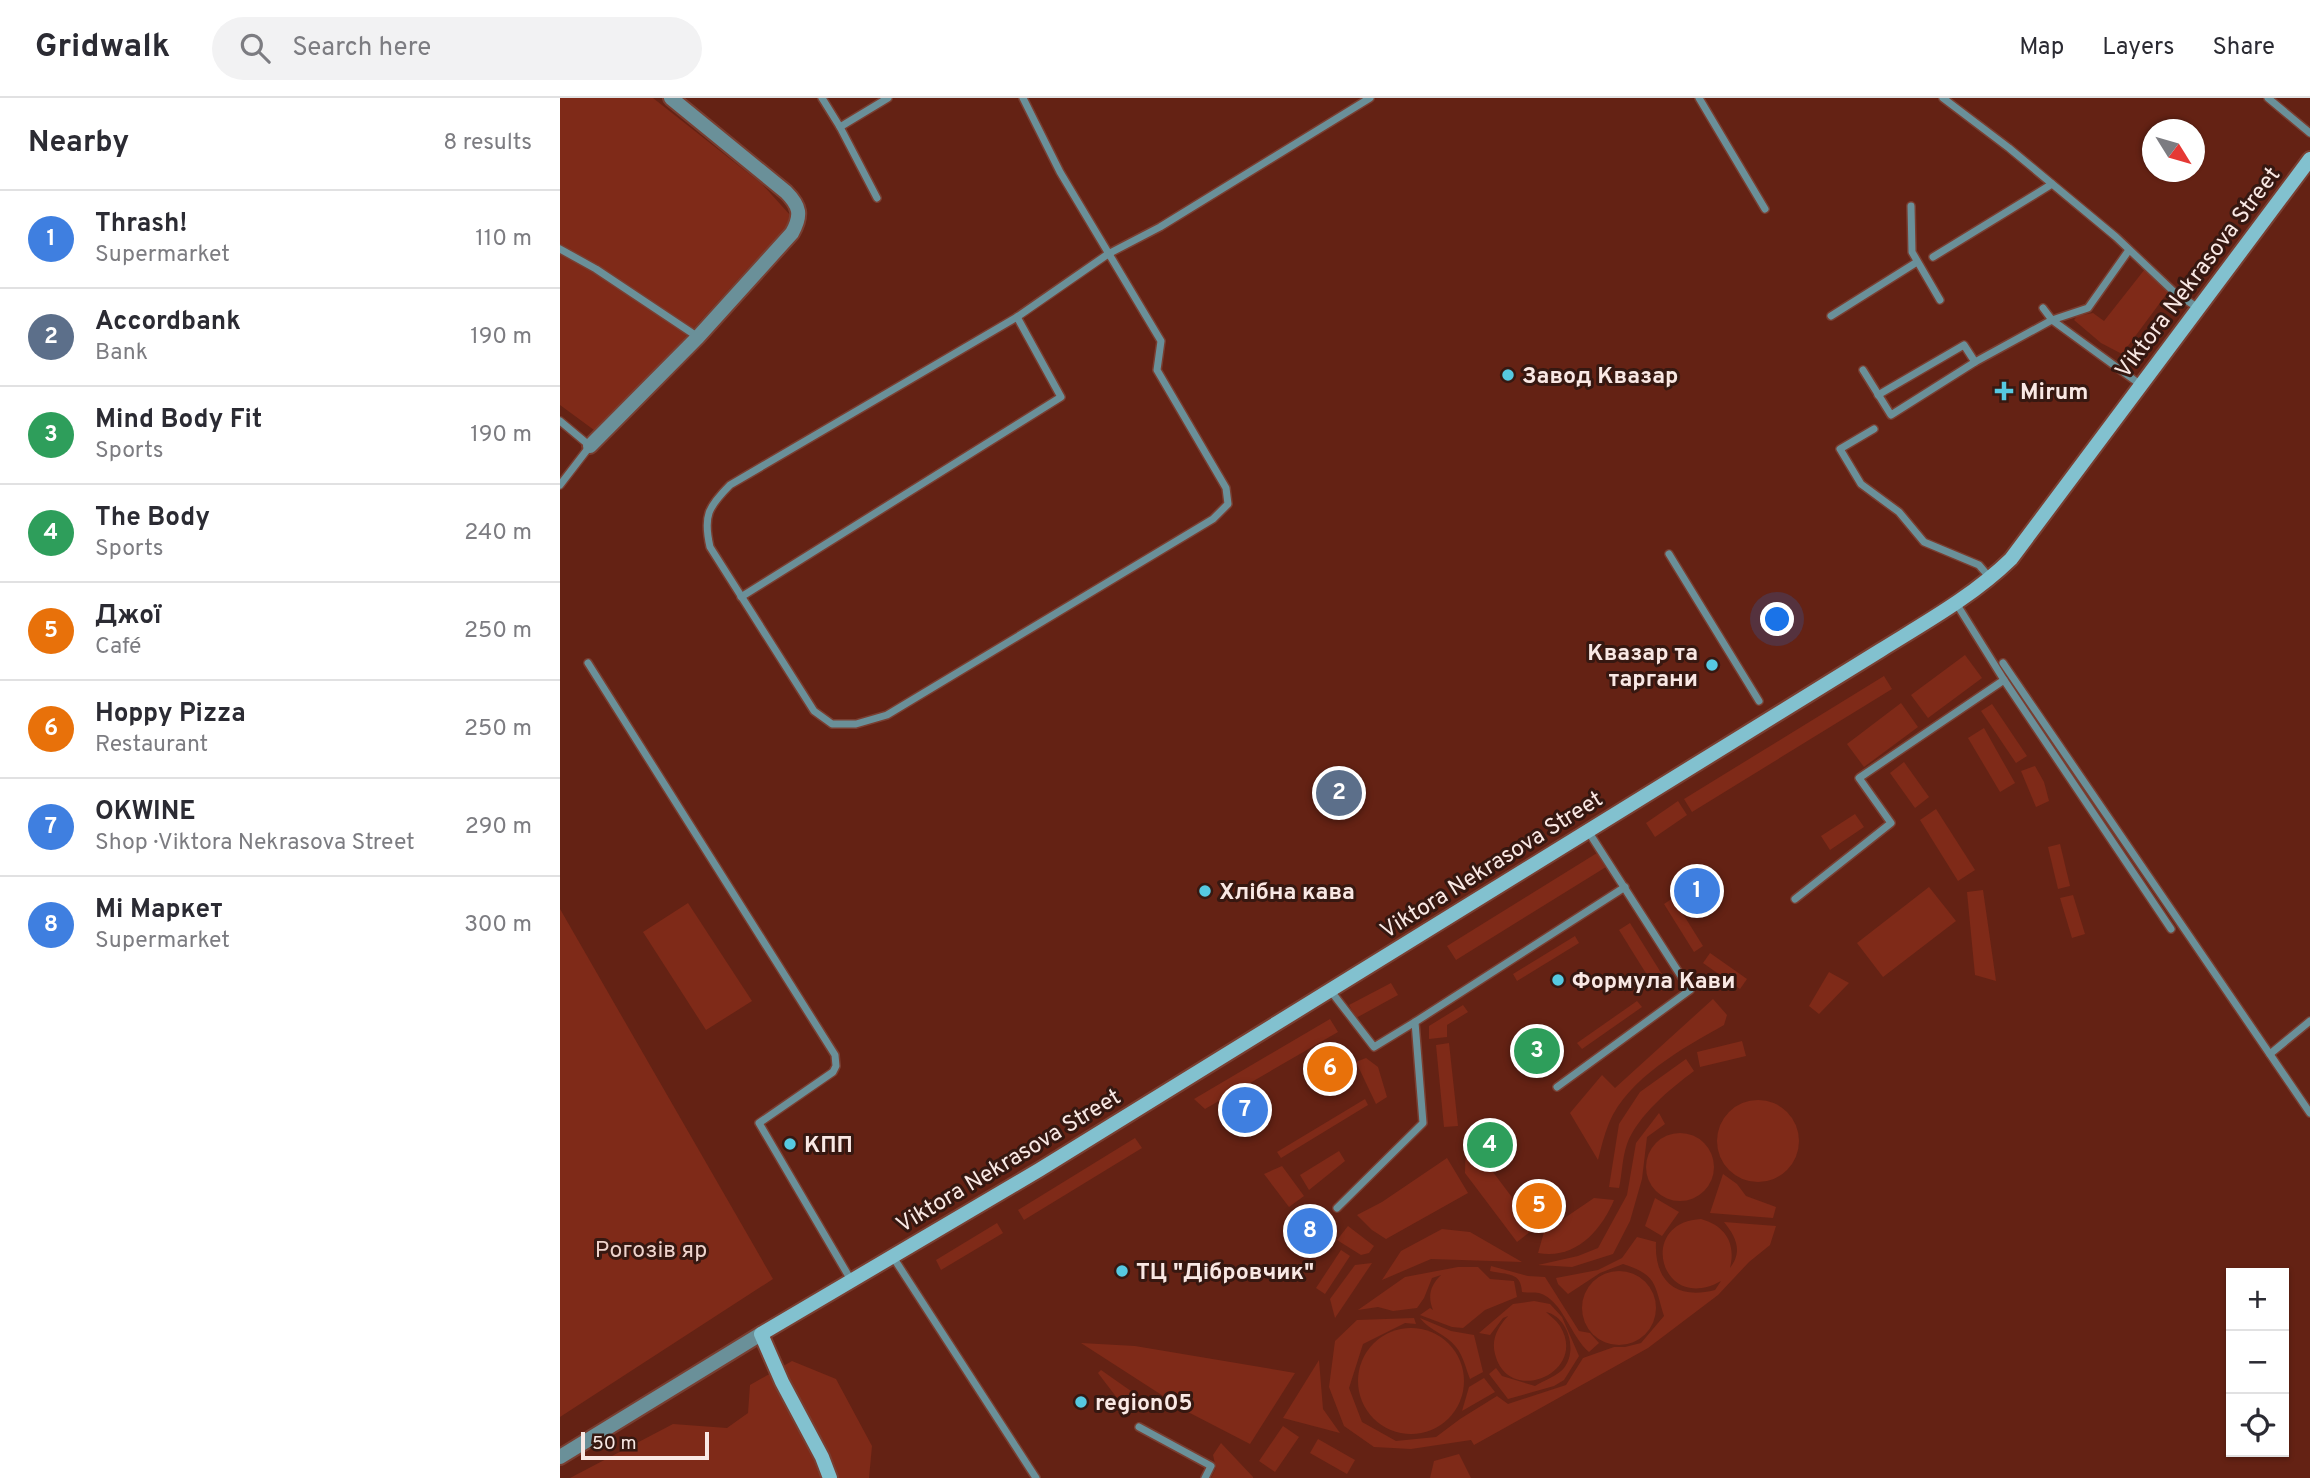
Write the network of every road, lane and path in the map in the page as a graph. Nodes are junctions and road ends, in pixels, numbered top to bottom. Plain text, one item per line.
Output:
1 (670, 98) edge
2 (822, 98) edge
3 (888, 98) edge
4 (1023, 98) edge
5 (1370, 98) edge
6 (1699, 98) edge
7 (1943, 98) edge
8 (2268, 98) edge
9 (840, 127) junction
10 (2310, 133) edge
11 (2310, 159) edge
12 (2052, 184) junction
13 (877, 198) dead end
14 (1911, 206) dead end
15 (1765, 209) dead end
16 (560, 249) edge
17 (2129, 250) junction
18 (1108, 254) junction
19 (1933, 257) dead end
20 (1917, 262) junction
21 (1940, 300) dead end
22 (2198, 307) junction
23 (2043, 308) dead end
24 (1831, 316) dead end
25 (1017, 317) junction
26 (2052, 320) junction
27 (698, 337) junction
28 (1975, 362) junction
29 (1863, 370) dead end
30 (2141, 385) junction
31 (1878, 395) junction
32 (560, 421) edge
33 (1874, 429) dead end
34 (590, 446) junction
35 (560, 485) edge
36 (1669, 554) dead end
37 (1990, 579) junction
38 (741, 597) junction
39 (1956, 603) junction
40 (588, 663) dead end
41 (2003, 663) dead end
42 (2004, 680) junction
43 (1759, 701) dead end
44 (1588, 831) junction
45 (1625, 887) junction
46 (1795, 900) dead end
47 (2171, 929) dead end
48 (1330, 990) junction
49 (1415, 1021) junction
50 (2310, 1021) edge
51 (2270, 1054) junction
52 (1557, 1087) dead end
53 (2310, 1113) edge
54 (1337, 1208) dead end
55 (892, 1256) junction
56 (851, 1280) junction
57 (761, 1334) junction
58 (1139, 1427) dead end
59 (560, 1457) edge
60 (830, 1478) edge
61 (1036, 1478) edge
62 (1205, 1478) edge

1 - 27 street
2 - 9 lane
3 - 9 lane
4 - 18 lane
5 - 18 lane
6 - 15 lane
7 - 12 lane
8 - 10 lane
9 - 13 lane
11 - 22 main road, Viktora Nekrasova Street
12 - 17 lane
12 - 19 lane
14 - 20 lane
16 - 27 lane
17 - 22 lane
17 - 26 lane
18 - 25 lane
18 - 38 lane
20 - 21 lane
20 - 24 lane
22 - 30 main road, Viktora Nekrasova Street
23 - 26 lane
25 - 38 lane
25 - 38 lane
26 - 28 lane
26 - 30 lane
27 - 34 street
28 - 31 lane
28 - 31 lane
29 - 31 lane
30 - 37 main road, Viktora Nekrasova Street
32 - 34 lane
33 - 37 lane
34 - 35 lane
36 - 43 lane
37 - 39 main road, Viktora Nekrasova Street
39 - 42 lane
39 - 44 main road, Viktora Nekrasova Street
40 - 56 lane
41 - 51 lane
42 - 46 lane
42 - 47 lane
44 - 45 lane
44 - 48 main road, Viktora Nekrasova Street
45 - 49 lane
45 - 52 lane
48 - 49 lane
48 - 55 main road, Viktora Nekrasova Street
49 - 54 lane
50 - 51 lane
51 - 53 lane
55 - 56 main road, Viktora Nekrasova Street
55 - 61 lane
56 - 57 main road, Viktora Nekrasova Street
57 - 59 street, Viktora Nekrasova Street
57 - 60 main road
58 - 62 lane

